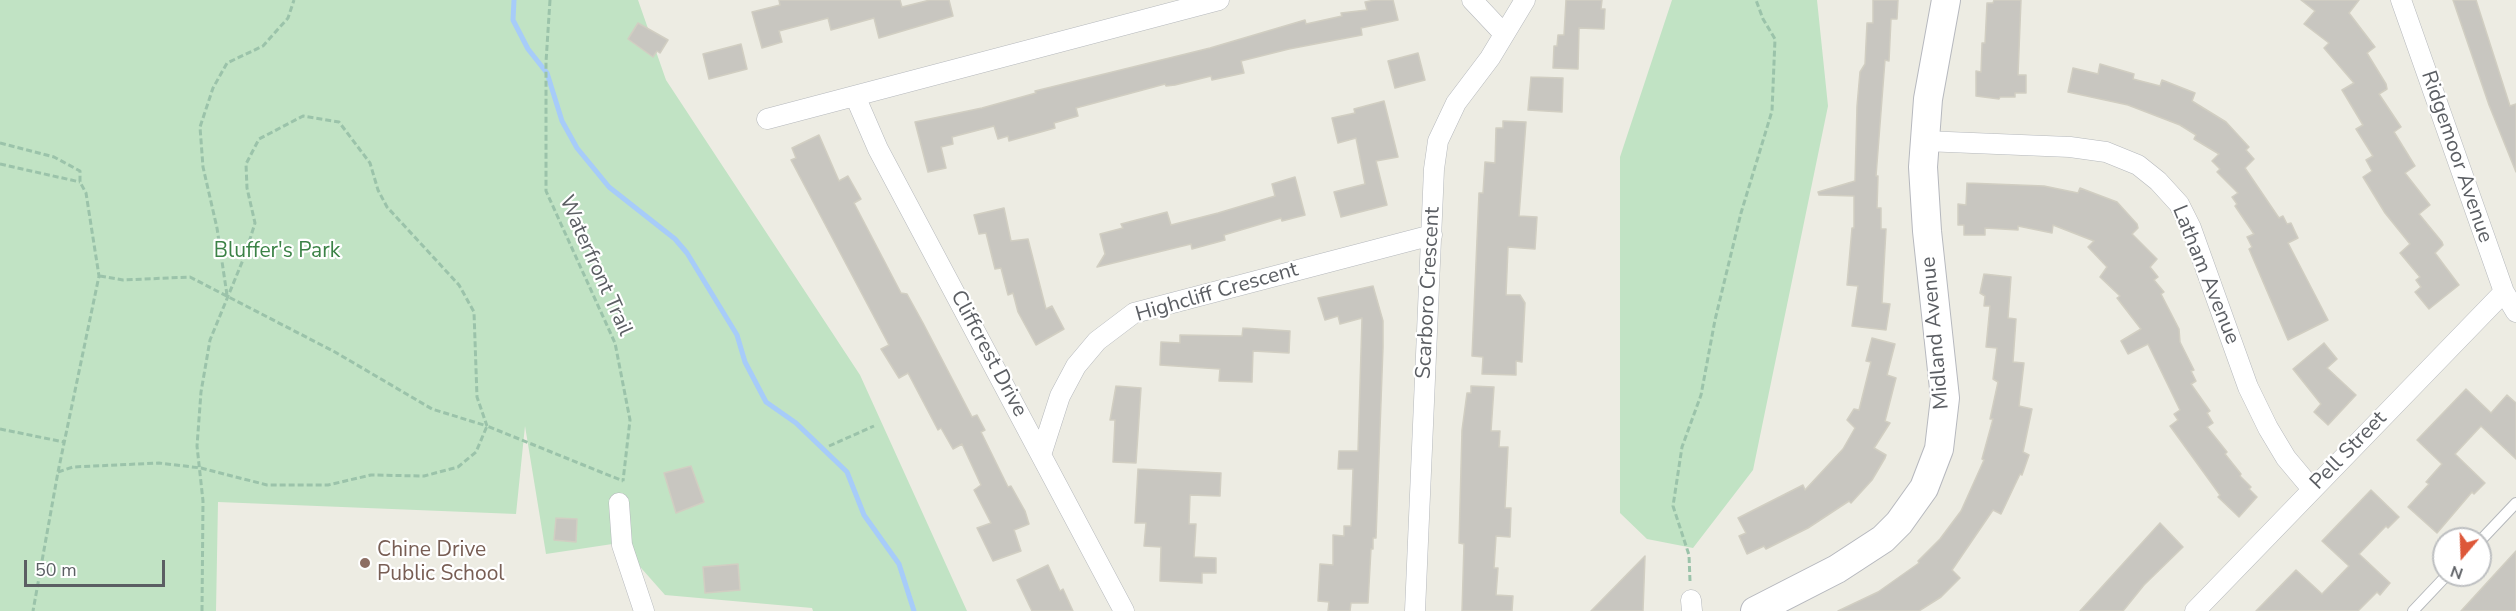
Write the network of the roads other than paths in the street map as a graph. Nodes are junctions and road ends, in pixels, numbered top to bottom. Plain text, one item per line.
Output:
1 (1219, 0) edge
2 (1472, 0) edge
3 (1525, 0) edge
4 (1946, 0) edge
5 (2401, 0) edge
6 (1504, 34) junction
7 (855, 96) junction
8 (767, 119) dead end
9 (1924, 141) junction
10 (1432, 235) junction
11 (2504, 292) junction
12 (2516, 312) edge
13 (1041, 454) junction
14 (2312, 489) junction
15 (619, 503) dead end
16 (2516, 503) edge
17 (2492, 528) edge
18 (2436, 587) edge
19 (644, 611) edge
20 (1124, 611) edge
21 (1415, 611) edge
22 (1755, 611) edge
23 (2195, 611) edge
24 (2413, 611) edge

1 - 7 street
2 - 6 street
3 - 6 street, Scarboro Crescent
4 - 9 street, Midland Avenue
5 - 11 street, Ridgemoor Avenue
6 - 10 street, Scarboro Crescent
7 - 8 street
7 - 13 street, Cliffcrest Drive
9 - 14 street, Latham Avenue
9 - 22 street, Midland Avenue
10 - 13 street, Highcliff Crescent
10 - 21 street, Scarboro Crescent
11 - 12 street, Ridgemoor Avenue
11 - 14 street, Pell Street
13 - 20 street, Cliffcrest Drive
14 - 23 street, Pell Street
15 - 19 street
16 - 17 lane
18 - 24 lane

